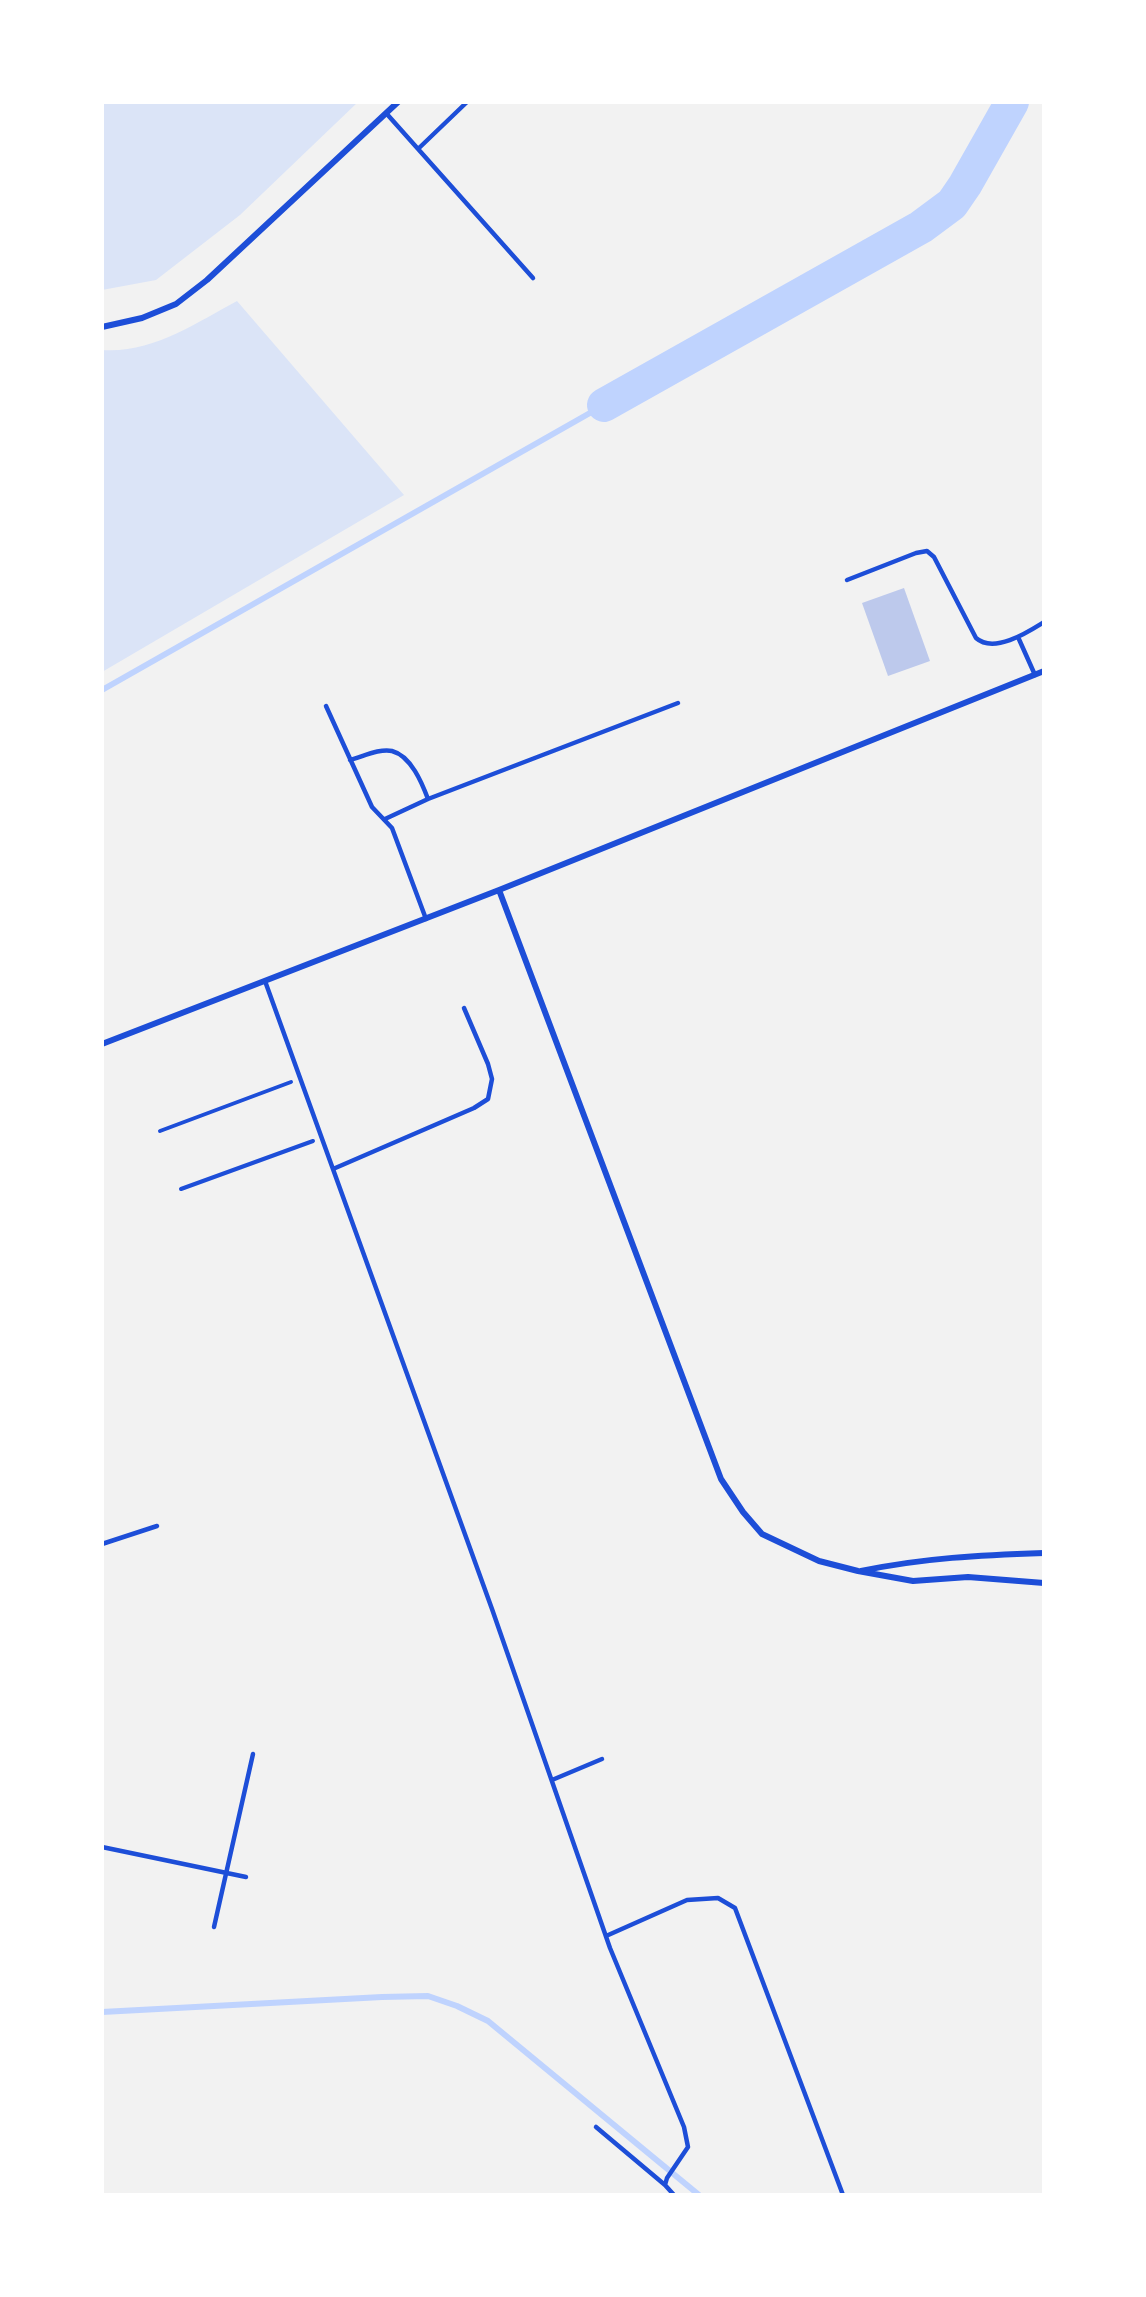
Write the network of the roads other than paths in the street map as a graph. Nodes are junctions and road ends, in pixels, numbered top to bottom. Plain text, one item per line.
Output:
1 (398, 102) edge
2 (467, 102) edge
3 (386, 113) junction
4 (417, 149) junction
5 (533, 278) dead end
6 (102, 327) edge
7 (847, 580) dead end
8 (1044, 622) edge
9 (1018, 637) junction
10 (1044, 671) edge
11 (1035, 675) junction
12 (678, 703) dead end
13 (326, 706) dead end
14 (350, 760) junction
15 (428, 799) junction
16 (385, 819) junction
17 (499, 890) junction
18 (426, 919) junction
19 (265, 981) junction
20 (464, 1008) dead end
21 (102, 1044) edge
22 (333, 1169) junction
23 (157, 1526) dead end
24 (102, 1544) edge
25 (1044, 1553) edge
26 (858, 1571) junction
27 (1044, 1582) edge
28 (253, 1754) dead end
29 (602, 1759) dead end
30 (552, 1780) junction
31 (102, 1847) edge
32 (227, 1873) junction
33 (246, 1877) dead end
34 (214, 1927) dead end
35 (606, 1936) junction
36 (596, 2127) dead end
37 (665, 2185) junction
38 (674, 2195) edge
39 (843, 2195) edge

1 - 3 street
2 - 4 lane
3 - 4 lane
3 - 6 street
4 - 5 lane
7 - 9 lane
8 - 9 lane
9 - 11 lane
10 - 11 street
11 - 17 street
12 - 15 lane
13 - 14 lane
14 - 15 lane
14 - 16 lane
15 - 16 lane
16 - 18 lane
17 - 18 street
17 - 26 street
18 - 19 street
19 - 21 street
19 - 22 lane
20 - 22 lane
22 - 30 lane
23 - 24 lane
25 - 26 street
26 - 27 street
28 - 32 lane
29 - 30 lane
30 - 35 lane
31 - 32 lane
32 - 33 lane
32 - 34 lane
35 - 37 lane
35 - 39 lane
36 - 37 lane
37 - 38 lane

